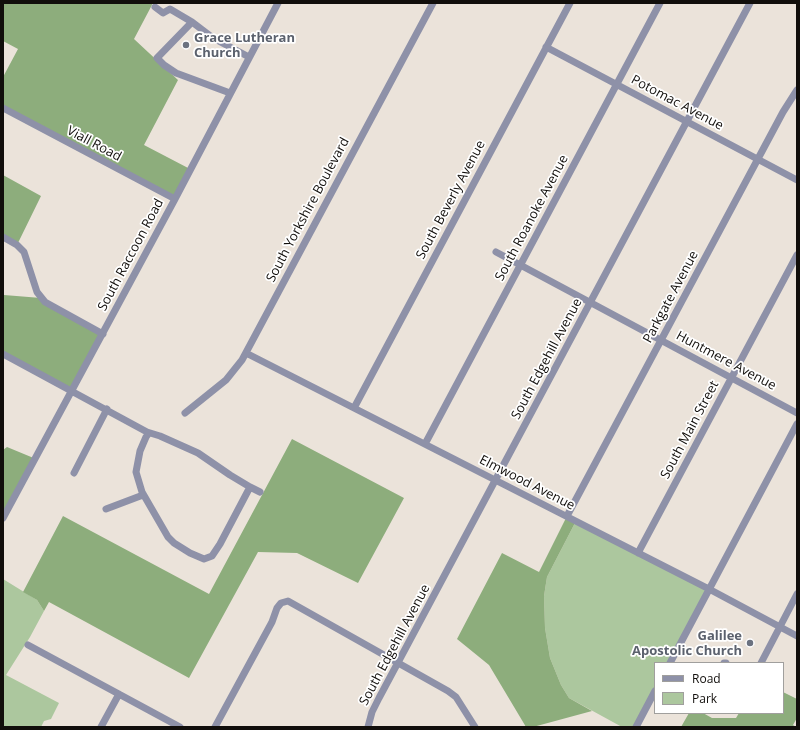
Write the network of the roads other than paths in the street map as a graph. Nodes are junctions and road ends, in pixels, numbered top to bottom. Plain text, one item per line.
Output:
1 (278, 3) edge
2 (433, 3) edge
3 (570, 3) edge
4 (660, 3) edge
5 (750, 3) edge
6 (155, 7) dead end
7 (192, 22) junction
8 (546, 47) junction
9 (249, 57) junction
10 (617, 84) junction
11 (797, 90) edge
12 (230, 93) junction
13 (3, 108) edge
14 (687, 121) junction
15 (758, 159) junction
16 (797, 180) edge
17 (175, 199) junction
18 (3, 237) edge
19 (496, 252) dead end
20 (797, 255) edge
21 (520, 266) junction
22 (591, 303) junction
23 (103, 334) junction
24 (661, 340) junction
25 (246, 353) junction
26 (3, 354) edge
27 (732, 378) junction
28 (72, 391) junction
29 (354, 408) junction
30 (107, 410) junction
31 (797, 412) edge
32 (185, 413) dead end
33 (797, 424) edge
34 (149, 433) junction
35 (425, 444) junction
36 (74, 473) dead end
37 (496, 480) junction
38 (250, 487) junction
39 (260, 492) dead end
40 (143, 495) junction
41 (106, 509) dead end
42 (567, 516) junction
43 (3, 518) edge
44 (638, 553) junction
45 (709, 589) junction
46 (797, 594) edge
47 (780, 626) junction
48 (797, 636) edge
49 (28, 645) dead end
50 (399, 662) junction
51 (671, 662) edge
52 (762, 662) edge
53 (654, 693) edge
54 (119, 694) junction
55 (101, 727) edge
56 (180, 727) edge
57 (215, 727) edge
58 (368, 727) edge
59 (475, 727) edge
60 (636, 727) edge

1 - 9 street, South Raccoon Road
2 - 25 street, South Yorkshire Boulevard
3 - 8 street, South Beverly Avenue
4 - 10 street, South Roanoke Avenue
5 - 14 street, South Edgehill Avenue
6 - 7 street
7 - 9 street
7 - 12 street
8 - 10 street, Potomac Avenue
8 - 29 street, South Beverly Avenue
9 - 12 street, South Raccoon Road
10 - 14 street, Potomac Avenue
10 - 21 street, South Roanoke Avenue
11 - 15 street, Parkgate Avenue
12 - 17 street, South Raccoon Road
13 - 17 street, Viall Road
14 - 15 street, Potomac Avenue
14 - 22 street, South Edgehill Avenue
15 - 16 street, Potomac Avenue
15 - 24 street, Parkgate Avenue
17 - 23 street, South Raccoon Road
18 - 23 street
19 - 21 street, Huntmere Avenue
20 - 27 street, South Main Street
21 - 22 street, Huntmere Avenue
21 - 35 street, South Roanoke Avenue
22 - 24 street, Huntmere Avenue
22 - 37 street, South Edgehill Avenue
23 - 28 street, South Raccoon Road
24 - 27 street, Huntmere Avenue
24 - 42 street, Parkgate Avenue
25 - 29 street, Elmwood Avenue
25 - 32 street, South Yorkshire Boulevard
26 - 28 street
27 - 31 street, Huntmere Avenue
27 - 44 street, South Main Street
28 - 30 street
28 - 43 street, South Raccoon Road
29 - 35 street, Elmwood Avenue
30 - 34 street
30 - 36 street
33 - 45 street
34 - 38 street
34 - 40 street
35 - 37 street, Elmwood Avenue
37 - 42 street, Elmwood Avenue
37 - 50 street, South Edgehill Avenue
38 - 39 street
38 - 40 street
40 - 41 street
42 - 44 street, Elmwood Avenue
44 - 45 street, Elmwood Avenue
45 - 47 street, Elmwood Avenue
45 - 51 street
46 - 47 street
47 - 48 street, Elmwood Avenue
47 - 52 street
49 - 54 street
50 - 57 street
50 - 58 street, South Edgehill Avenue
50 - 59 street
53 - 60 street
54 - 55 street
54 - 56 street

